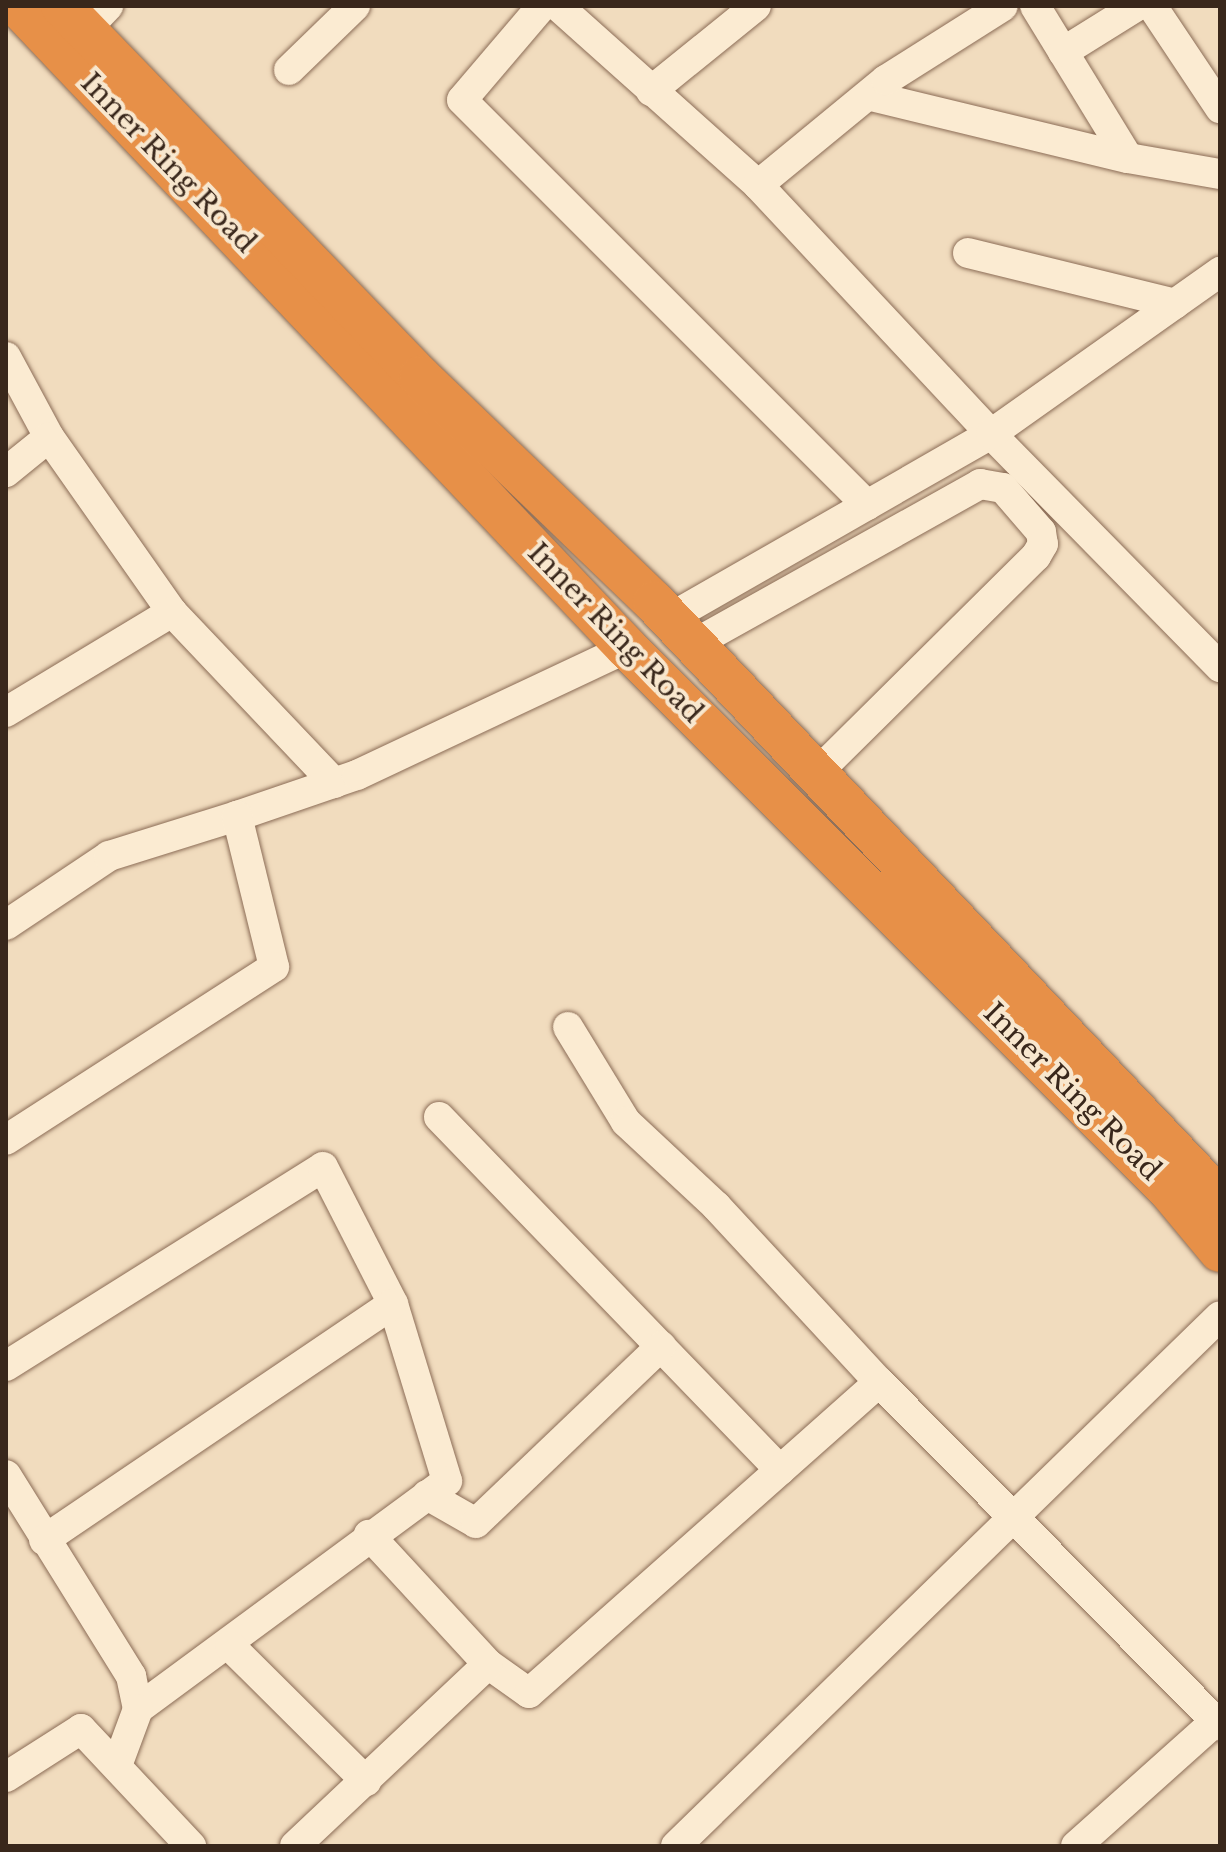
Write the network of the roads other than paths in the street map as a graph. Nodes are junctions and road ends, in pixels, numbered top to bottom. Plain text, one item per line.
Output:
1 (18, 6) edge
2 (355, 6) edge
3 (542, 6) edge
4 (558, 6) edge
5 (756, 6) edge
6 (1003, 6) edge
7 (1035, 6) edge
8 (1137, 6) edge
9 (1152, 6) edge
10 (85, 14) edge
11 (1063, 52) junction
12 (289, 70) dead end
13 (651, 91) junction
14 (871, 96) junction
15 (1220, 108) edge
16 (1128, 158) junction
17 (1220, 174) edge
18 (758, 185) junction
19 (968, 253) dead end
20 (1220, 272) edge
21 (1175, 304) junction
22 (6, 357) edge
23 (991, 434) junction
24 (49, 437) junction
25 (6, 472) edge
26 (867, 505) junction
27 (172, 612) junction
28 (681, 632) junction
29 (627, 648) junction
30 (1220, 667) edge
31 (6, 712) edge
32 (816, 774) junction
33 (334, 783) junction
34 (237, 816) junction
35 (6, 925) edge
36 (568, 1027) dead end
37 (439, 1117) dead end
38 (6, 1140) edge
39 (1220, 1199) edge
40 (1220, 1251) edge
41 (393, 1304) junction
42 (1220, 1316) edge
43 (661, 1346) junction
44 (6, 1366) edge
45 (879, 1382) junction
46 (780, 1470) junction
47 (6, 1475) edge
48 (427, 1495) junction
49 (1012, 1517) junction
50 (369, 1535) junction
51 (44, 1540) junction
52 (230, 1646) junction
53 (488, 1664) junction
54 (138, 1709) junction
55 (1218, 1723) edge
56 (118, 1763) junction
57 (6, 1777) edge
58 (366, 1781) junction
59 (1109, 1836) edge
60 (191, 1846) edge
61 (295, 1846) edge
62 (676, 1846) edge
63 (1076, 1846) edge

1 - 29 highway, Inner Ring Road
2 - 12 street
3 - 26 street
4 - 13 street
5 - 13 street
6 - 14 street
7 - 11 street
8 - 11 street
9 - 15 street
10 - 28 highway, Inner Ring Road
11 - 16 street
13 - 18 street
14 - 16 street
14 - 18 street
16 - 17 street
18 - 23 street
19 - 21 street
20 - 21 street
21 - 23 street
22 - 24 street
23 - 26 street
23 - 30 street
24 - 25 street
24 - 27 street
26 - 28 street
27 - 31 street
27 - 33 street
28 - 32 highway, Inner Ring Road
28 - 32 street
29 - 33 street
29 - 40 highway, Inner Ring Road
32 - 39 highway, Inner Ring Road
33 - 34 street
34 - 35 street
34 - 38 street
36 - 45 street
37 - 43 street
41 - 44 street
41 - 48 street
41 - 51 street
42 - 49 street
43 - 46 street
43 - 48 street
45 - 46 street
45 - 49 street
46 - 53 street
47 - 51 street
48 - 50 street
49 - 55 street
49 - 62 street
50 - 52 street
50 - 53 street
51 - 54 street
52 - 54 street
52 - 58 street
53 - 58 street
54 - 56 street
55 - 59 street
56 - 57 street
56 - 60 street
58 - 61 street
59 - 63 street

